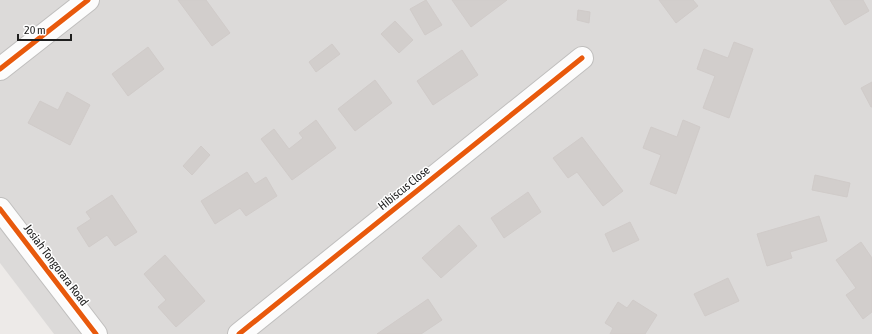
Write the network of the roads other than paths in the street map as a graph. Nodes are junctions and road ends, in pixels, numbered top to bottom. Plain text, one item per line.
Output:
1 (88, 0) edge
2 (582, 58) dead end
3 (0, 68) edge
4 (0, 209) edge
5 (96, 334) edge
6 (239, 334) edge

1 - 3 street
2 - 6 street, Hibiscus Close
4 - 5 street, Josiah Tongorara Road

